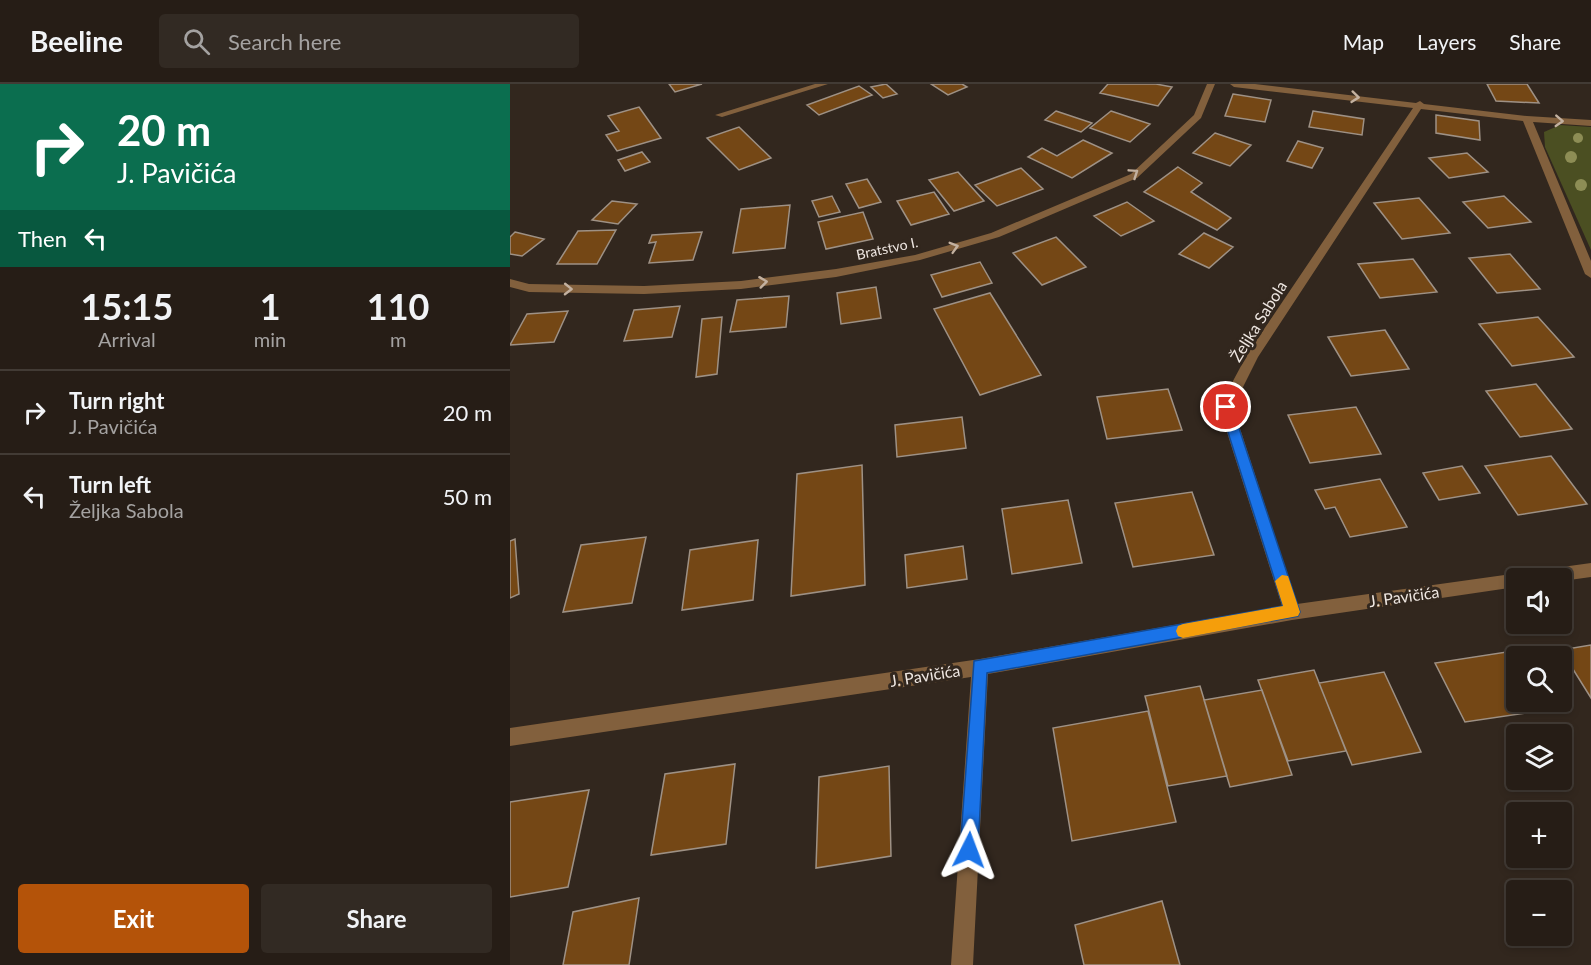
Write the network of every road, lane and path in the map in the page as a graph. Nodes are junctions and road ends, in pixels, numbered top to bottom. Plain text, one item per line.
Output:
1 (824, 84) edge
2 (1211, 84) edge
3 (1234, 84) edge
4 (1420, 104) junction
5 (719, 115) dead end
6 (1527, 119) junction
7 (1591, 123) edge
8 (1591, 274) edge
9 (510, 283) edge
10 (1591, 570) edge
11 (1572, 573) edge
12 (1506, 581) edge
13 (1293, 612) junction
14 (980, 667) junction
15 (510, 737) edge
16 (962, 965) edge

1 - 5 street
9 -> 2 street, Bratstvo I.
3 -> 4 street
4 - 6 street
4 - 13 street, Željka Sabola
6 -> 7 street
6 - 8 street
10 - 11 street
12 - 13 street, J. Pavičića
13 - 14 street, J. Pavičića
14 - 15 street, J. Pavičića
14 - 16 street

